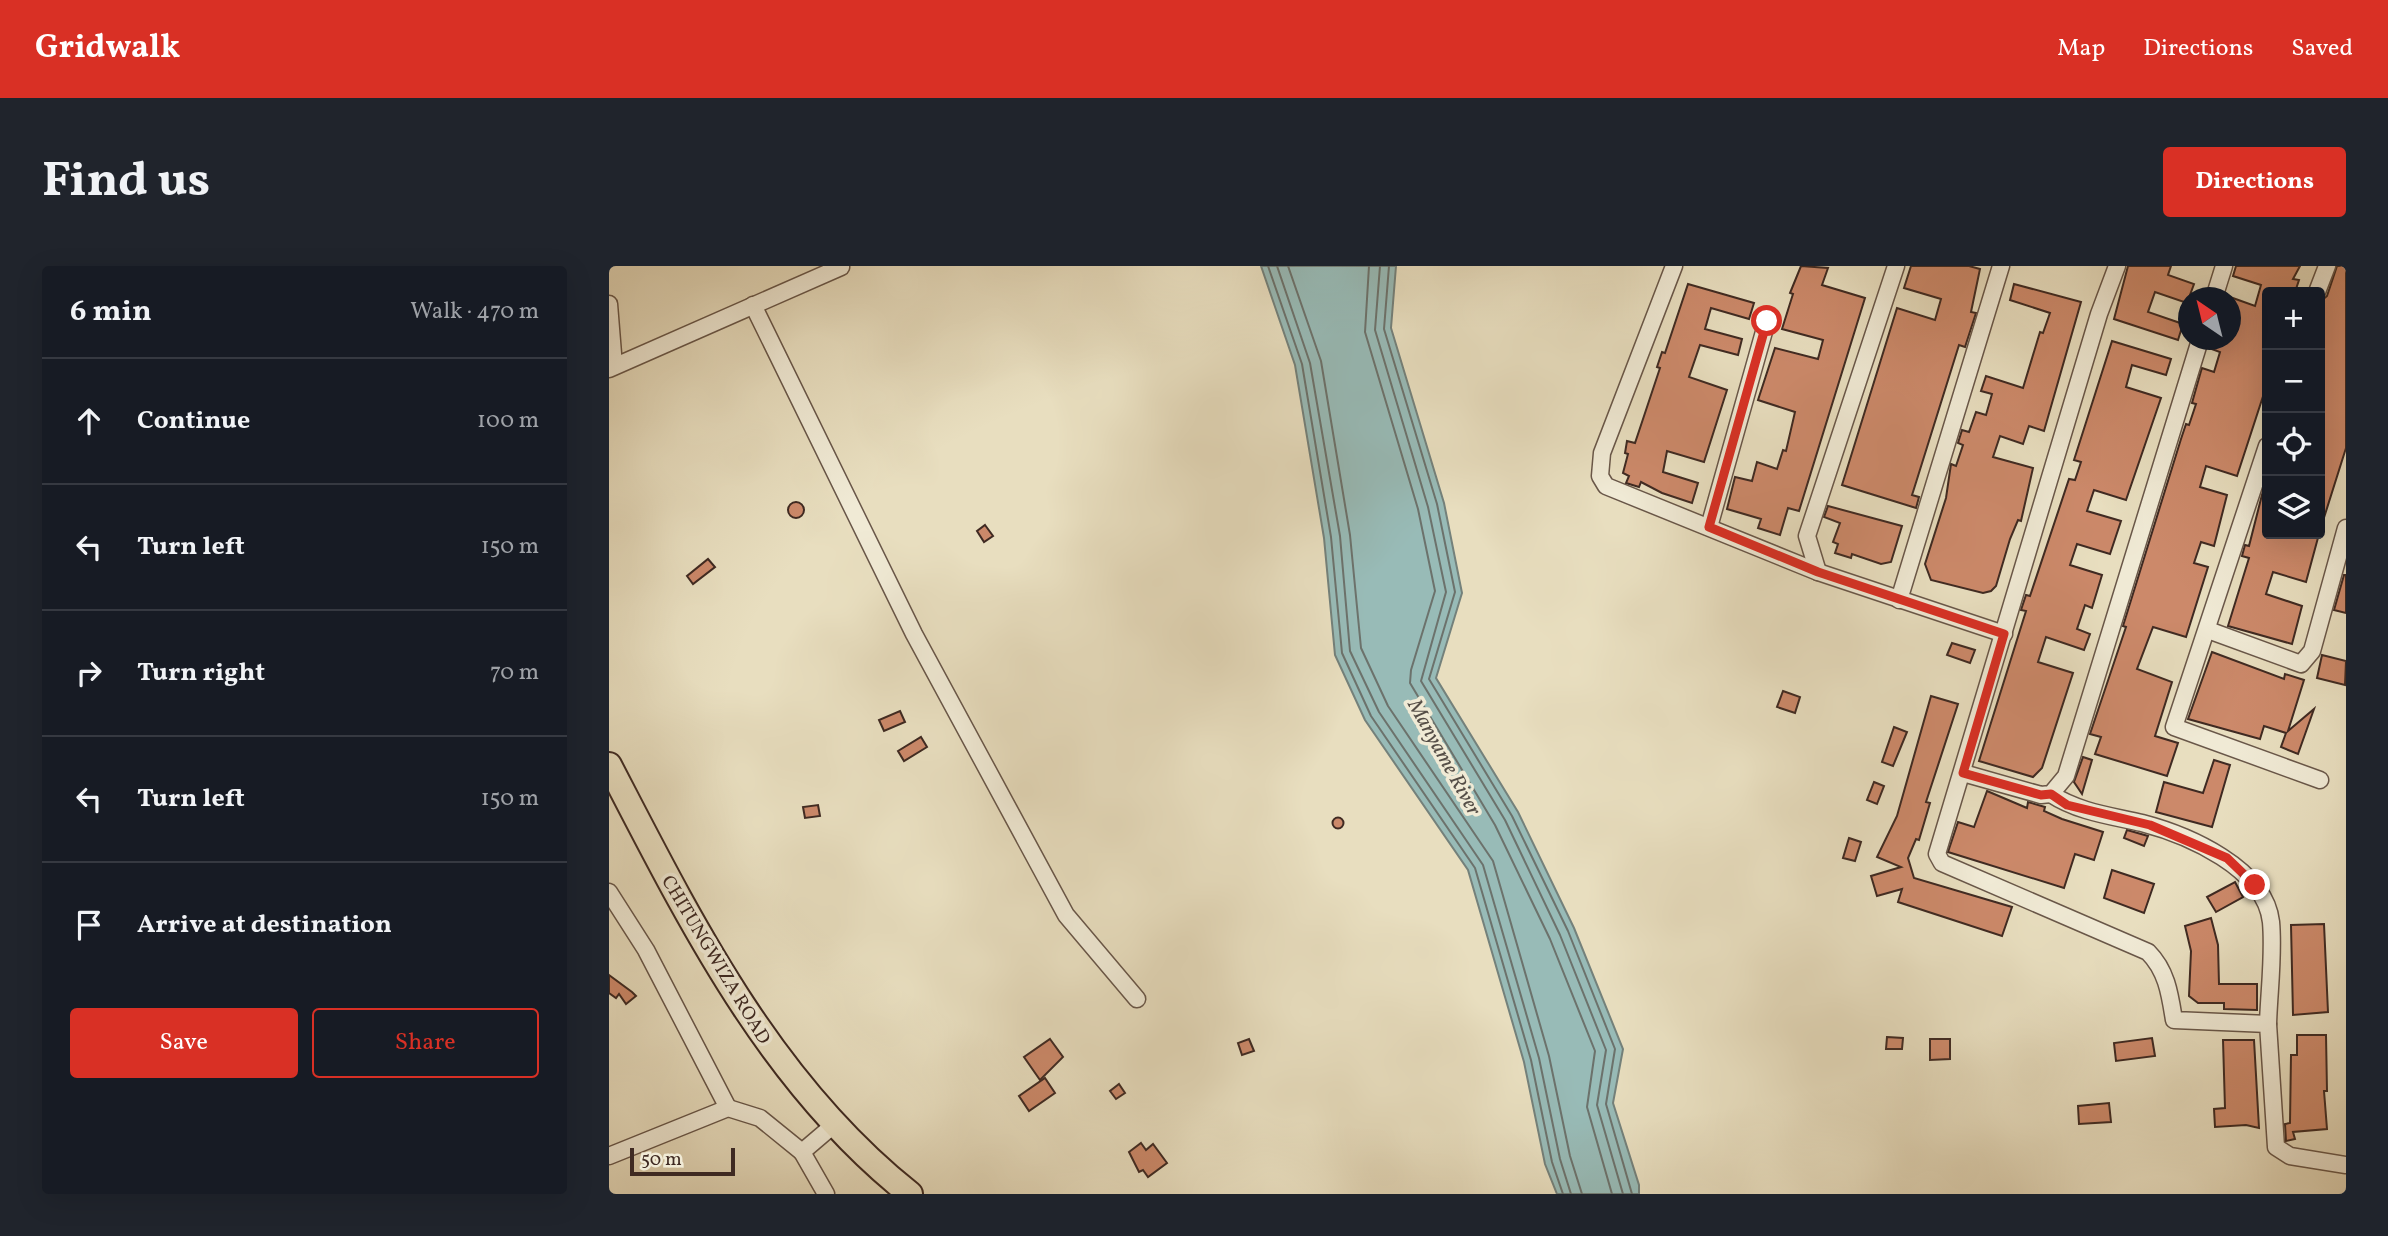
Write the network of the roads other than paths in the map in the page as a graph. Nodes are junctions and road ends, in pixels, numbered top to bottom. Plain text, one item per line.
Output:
1 (1674, 266) edge
2 (1896, 266) edge
3 (2001, 266) edge
4 (2117, 266) edge
5 (2224, 266) edge
6 (2327, 266) edge
7 (841, 267) edge
8 (2217, 287) edge
9 (2319, 287) edge
10 (609, 304) edge
11 (753, 305) junction
12 (1767, 321) dead end
13 (2197, 350) edge
14 (611, 367) edge
15 (2262, 462) edge
16 (1709, 527) junction
17 (2346, 528) edge
18 (1818, 572) junction
19 (1899, 600) junction
20 (2208, 630) junction
21 (2004, 634) junction
22 (609, 765) edge
23 (1963, 773) junction
24 (2320, 780) dead end
25 (2051, 794) junction
26 (609, 892) edge
27 (1137, 999) dead end
28 (2268, 1024) junction
29 (728, 1108) junction
30 (836, 1123) junction
31 (802, 1152) junction
32 (609, 1156) edge
33 (2346, 1166) edge
34 (826, 1194) edge
35 (910, 1194) edge

1 - 16 street
2 - 18 street
3 - 19 street
4 - 21 street
5 - 8 street
6 - 9 street
7 - 11 street
10 - 14 street
11 - 14 street
11 - 27 street
12 - 16 street
13 - 25 street
15 - 20 street
16 - 18 street
17 - 20 street
18 - 19 street
19 - 21 street
20 - 24 street
21 - 23 street
22 - 30 main road, CHITUNGWIZA ROAD
23 - 25 street
23 - 28 street
25 - 28 street
26 - 29 street
28 - 33 street
29 - 31 street
29 - 32 street
30 - 31 street
30 - 35 main road, CHITUNGWIZA ROAD
31 - 34 street

